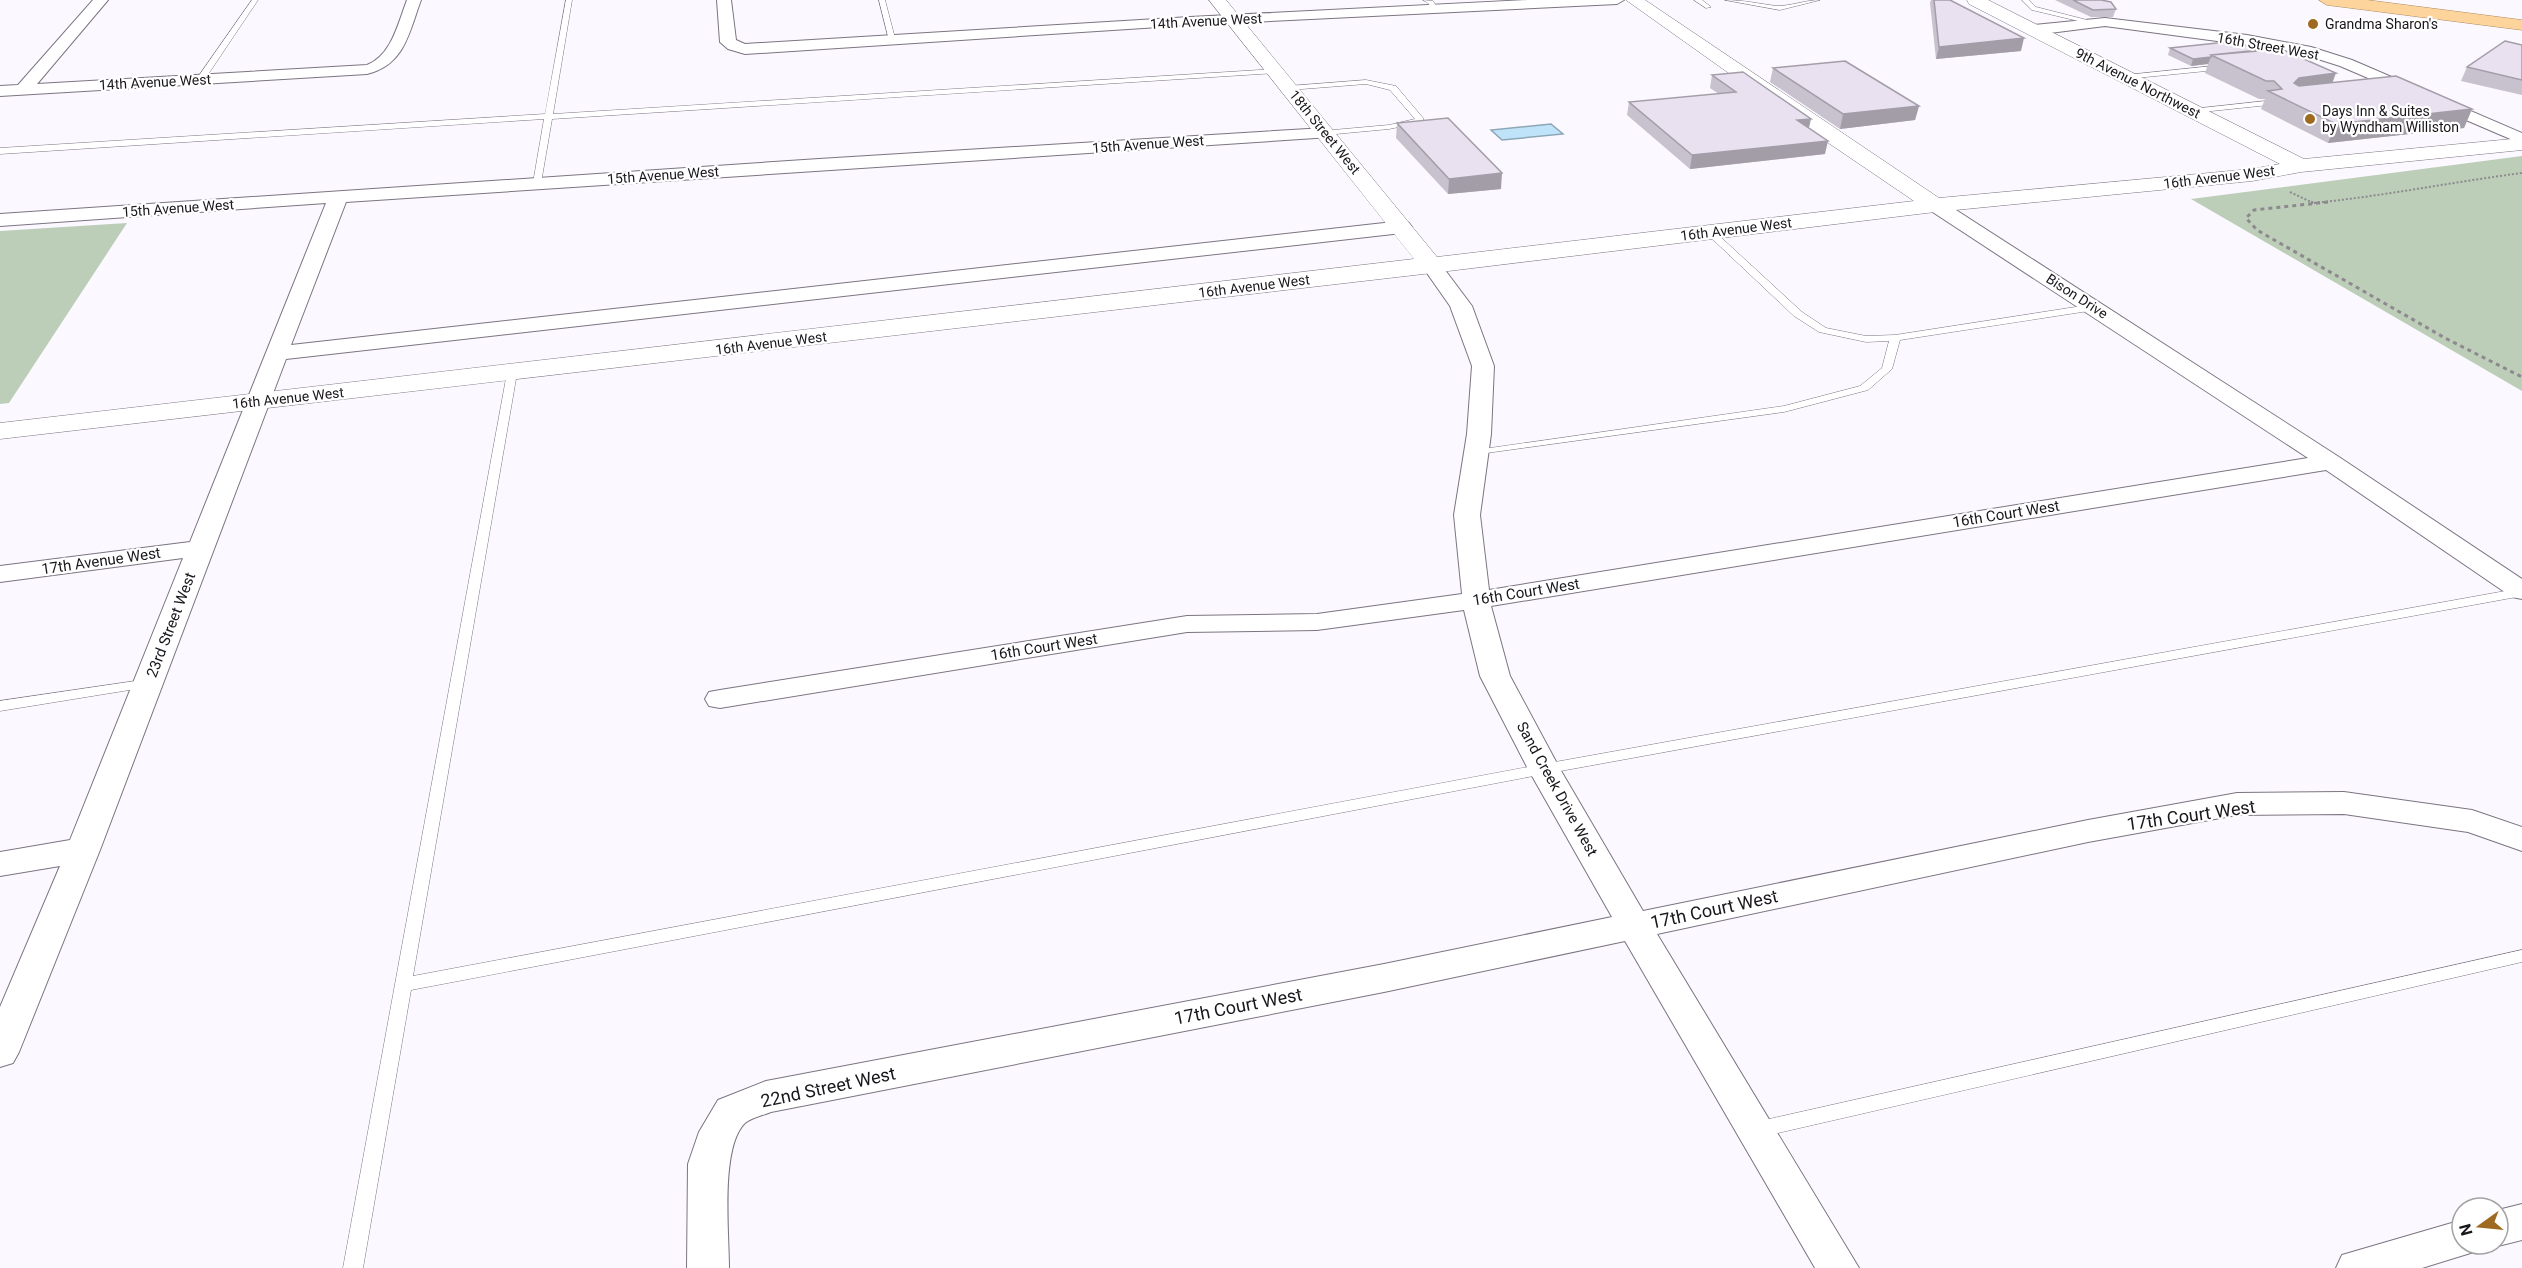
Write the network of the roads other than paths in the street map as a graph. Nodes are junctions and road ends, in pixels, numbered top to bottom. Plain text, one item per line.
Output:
1 (101, 0) edge
2 (255, 0) edge
3 (414, 0) edge
4 (569, 0) edge
5 (724, 0) edge
6 (882, 0) edge
7 (1217, 0) edge
8 (1617, 0) edge
9 (1634, 0) edge
10 (1697, 0) edge
11 (1728, 0) edge
12 (1817, 0) edge
13 (1976, 0) edge
14 (2025, 0) edge
15 (2032, 0) edge
16 (2327, 0) edge
17 (2425, 0) edge
18 (2043, 2) dead end
19 (1490, 3) edge
20 (1430, 4) edge
21 (1708, 7) dead end
22 (1780, 8) junction
23 (1736, 10) dead end
24 (2522, 13) edge
25 (2095, 17) junction
26 (1234, 19) junction
27 (2522, 25) edge
28 (2034, 30) junction
29 (893, 40) junction
30 (2327, 57) junction
31 (2282, 61) edge
32 (2237, 65) edge
33 (1276, 71) junction
34 (2126, 77) junction
35 (201, 80) junction
36 (2404, 87) junction
37 (1289, 88) junction
38 (23, 90) junction
39 (2384, 90) edge
40 (0, 91) edge
41 (2266, 103) edge
42 (2192, 111) junction
43 (549, 117) junction
44 (1325, 133) junction
45 (2517, 143) edge
46 (0, 151) edge
47 (2301, 166) junction
48 (537, 183) junction
49 (338, 197) junction
50 (1935, 205) junction
51 (0, 220) edge
52 (1402, 227) junction
53 (1710, 232) junction
54 (1432, 266) junction
55 (2094, 307) junction
56 (1895, 338) junction
57 (278, 353) junction
58 (512, 373) junction
59 (258, 402) junction
60 (0, 431) edge
61 (1476, 453) junction
62 (2330, 462) junction
63 (202, 548) junction
64 (0, 574) edge
65 (2522, 592) edge
66 (1476, 600) junction
67 (149, 684) junction
68 (720, 699) dead end
69 (0, 706) edge
70 (1544, 769) junction
71 (2522, 839) edge
72 (83, 850) junction
73 (0, 864) edge
74 (1635, 926) junction
75 (2522, 956) edge
76 (403, 985) junction
77 (0, 1052) edge
78 (907, 1070) joint
79 (1756, 1130) junction
80 (2450, 1241) edge
81 (353, 1268) edge
82 (708, 1268) edge
83 (1838, 1268) edge
84 (2357, 1268) edge

1 - 38 street
2 - 35 lane
3 - 35 street, 14th Avenue West
4 - 43 lane
5 - 29 street, 14th Avenue West
6 - 29 lane
7 - 26 street, 18th Street West
8 - 19 street, 14th Avenue West
9 - 50 street, Bison Drive
10 - 21 lane
11 - 22 lane
12 - 22 lane
13 - 28 street, 9th Avenue Northwest
14 - 25 lane
15 - 18 lane
16 - 27 highway
17 - 24 highway
19 - 20 street, 14th Avenue West
20 - 26 street, 14th Avenue West
22 - 23 lane
25 - 28 street, 16th Street West
25 - 30 street, 16th Street West
26 - 29 street, 14th Avenue West
26 - 33 street, 18th Street West
28 - 34 street, 9th Avenue Northwest
30 - 31 lane
30 - 36 street, 16th Street West
32 - 34 lane
33 - 37 street, 18th Street West
33 - 43 lane
34 - 42 street, 9th Avenue Northwest
35 - 38 street, 14th Avenue West
36 - 39 lane
36 - 45 street, 16th Street West
37 - 44 street, 18th Street West
37 - 44 lane
38 - 40 street, 14th Avenue West
41 - 42 lane
42 - 47 street, 9th Avenue Northwest
43 - 46 lane
43 - 48 lane
44 - 48 street, 15th Avenue West
44 - 52 street, 18th Street West
45 - 47 street, 16th Avenue West
47 - 50 street, 16th Avenue West
48 - 49 street, 15th Avenue West
49 - 51 street, 15th Avenue West
49 - 57 street, 23rd Street West
50 - 53 street, 16th Avenue West
50 - 55 street, Bison Drive
52 - 54 street, 18th Street West
52 - 57 street
53 - 54 street, 16th Avenue West
53 - 56 lane
54 - 58 street, 16th Avenue West
54 - 61 street, Sand Creek Drive West
55 - 56 lane
55 - 62 street, Bison Drive
56 - 61 lane
57 - 59 street, 23rd Street West
58 - 59 street, 16th Avenue West
58 - 76 lane
59 - 60 street, 16th Avenue West
59 - 63 street, 23rd Street West
61 - 66 street, Sand Creek Drive West
62 - 65 street, Bison Drive
62 - 66 street, 16th Court West
63 - 64 street, 17th Avenue West
63 - 67 street, 23rd Street West
65 - 70 lane
66 - 68 street, 16th Court West
66 - 70 street, Sand Creek Drive West
67 - 69 lane
67 - 72 street, 23rd Street West
70 - 74 street, Sand Creek Drive West
70 - 76 lane
71 - 74 street, 17th Court West
72 - 73 street
72 - 77 street, 23rd Street West
74 - 78 street, 17th Court West
74 - 79 street, Sand Creek Drive West
75 - 79 lane
76 - 81 lane
78 - 82 street, 22nd Street West
79 - 83 street, Sand Creek Drive West
80 - 84 street

